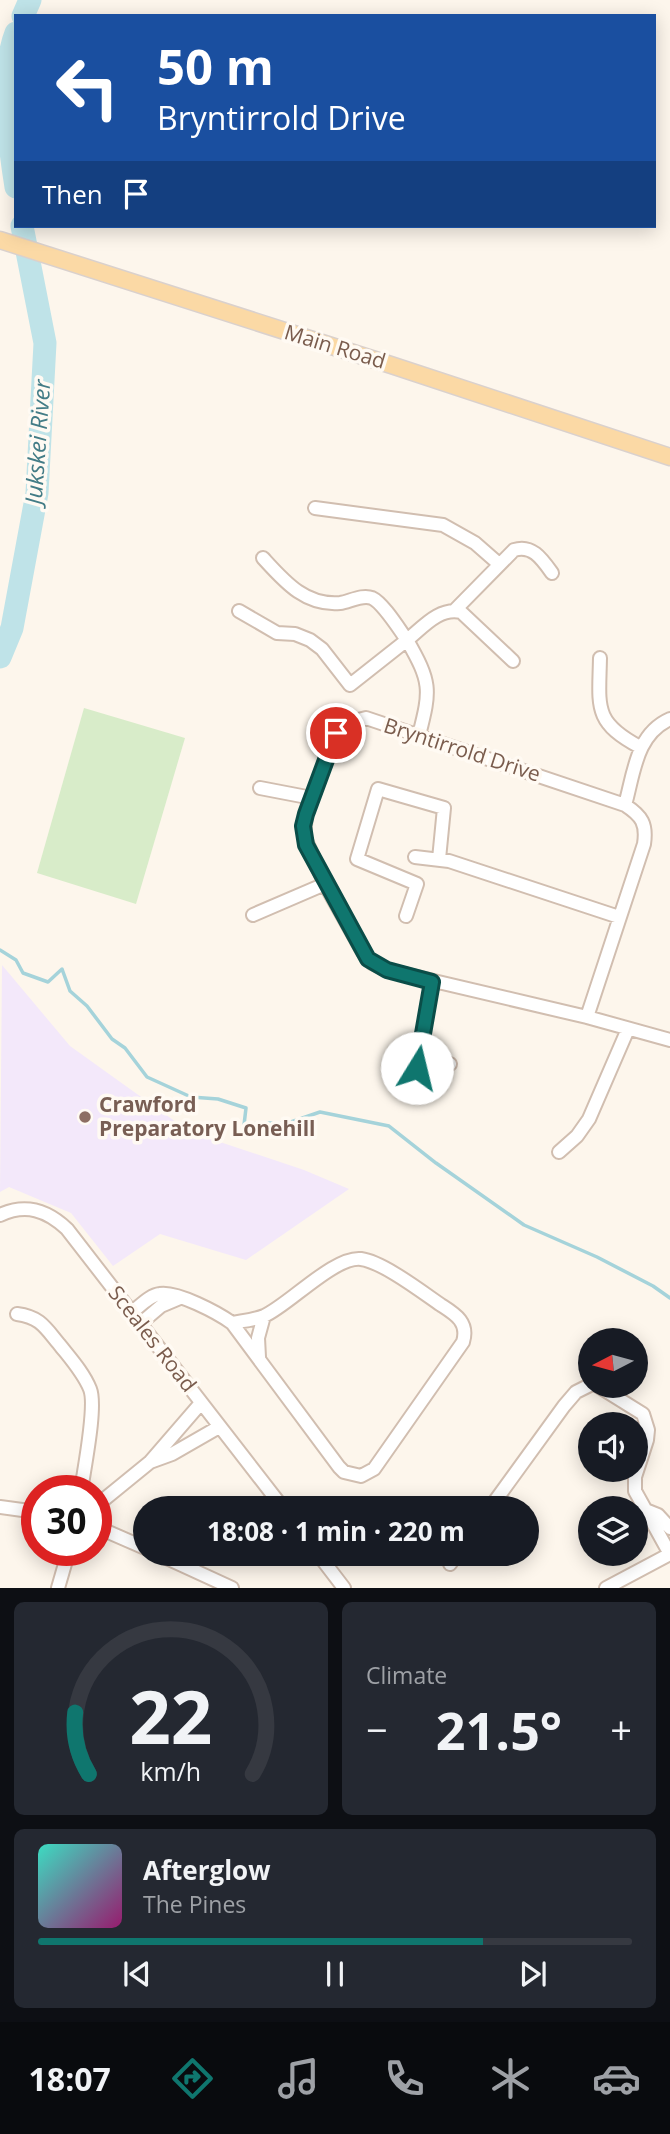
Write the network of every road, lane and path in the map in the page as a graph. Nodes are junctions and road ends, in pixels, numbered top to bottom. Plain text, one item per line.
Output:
1 (0, 240) edge
2 (670, 457) edge
3 (315, 508) dead end
4 (263, 558) dead end
5 (499, 564) junction
6 (552, 572) dead end
7 (239, 611) dead end
8 (454, 611) junction
9 (407, 640) junction
10 (600, 659) dead end
11 (513, 661) dead end
12 (670, 719) edge
13 (419, 735) junction
14 (640, 747) junction
15 (260, 788) dead end
16 (312, 798) junction
17 (625, 804) junction
18 (415, 858) dead end
19 (439, 859) junction
20 (325, 884) junction
21 (253, 915) dead end
22 (406, 916) dead end
23 (619, 917) junction
24 (432, 982) junction
25 (587, 1017) junction
26 (628, 1029) junction
27 (670, 1040) edge
28 (450, 1064) dead end
29 (417, 1068) junction
30 (393, 1071) dead end
31 (559, 1152) dead end
32 (0, 1214) edge
33 (180, 1298) junction
34 (132, 1312) junction
35 (17, 1314) dead end
36 (264, 1316) junction
37 (141, 1323) junction
38 (232, 1323) junction
39 (259, 1358) junction
40 (578, 1392) edge
41 (619, 1398) edge
42 (201, 1403) junction
43 (219, 1427) junction
44 (150, 1462) junction
45 (83, 1475) edge
46 (112, 1494) edge
47 (274, 1496) edge
48 (499, 1496) edge
49 (638, 1496) edge
50 (0, 1507) edge
51 (21, 1510) edge
52 (648, 1511) joint
53 (670, 1528) edge
54 (112, 1536) edge
55 (133, 1544) edge
56 (670, 1554) edge
57 (64, 1566) edge
58 (184, 1566) edge
59 (327, 1566) edge
60 (58, 1588) edge
61 (232, 1588) edge
62 (344, 1588) edge
63 (606, 1588) edge

1 - 2 main road, Main Road
3 - 5 street
4 - 9 street
5 - 6 street
5 - 8 street
7 - 9 street
8 - 9 street
8 - 11 street
9 - 13 street
10 - 14 street
12 - 14 street
13 - 16 street, Bryntirrold Drive
13 - 17 street, Bryntirrold Drive
14 - 17 street
15 - 16 street
16 - 20 street, Bryntirrold Drive
17 - 23 street
18 - 19 street
19 - 22 street
19 - 23 street
20 - 21 street
20 - 24 street, Bryntirrold Drive
23 - 25 street
24 - 25 street, Bryntirrold Drive
24 - 29 street
25 - 26 street, Bryntirrold Drive
26 - 27 street, Bryntirrold Drive
26 - 31 street
28 - 29 street
29 - 30 street
32 - 34 street, Sceales Road
33 - 34 street
33 - 37 street
33 - 38 street
34 - 37 street, Sceales Road
35 - 45 street
36 - 38 street
36 - 39 street
36 - 39 street
37 - 42 street, Sceales Road
38 - 39 street
40 - 48 street
41 - 49 street
42 - 43 street, Sceales Road
42 - 44 street
43 - 44 street
43 - 47 street, Sceales Road
44 - 46 street
50 - 51 street
52 - 53 street
52 - 56 street
54 - 55 street
56 - 63 street
57 - 60 street
58 - 61 street
59 - 62 street

